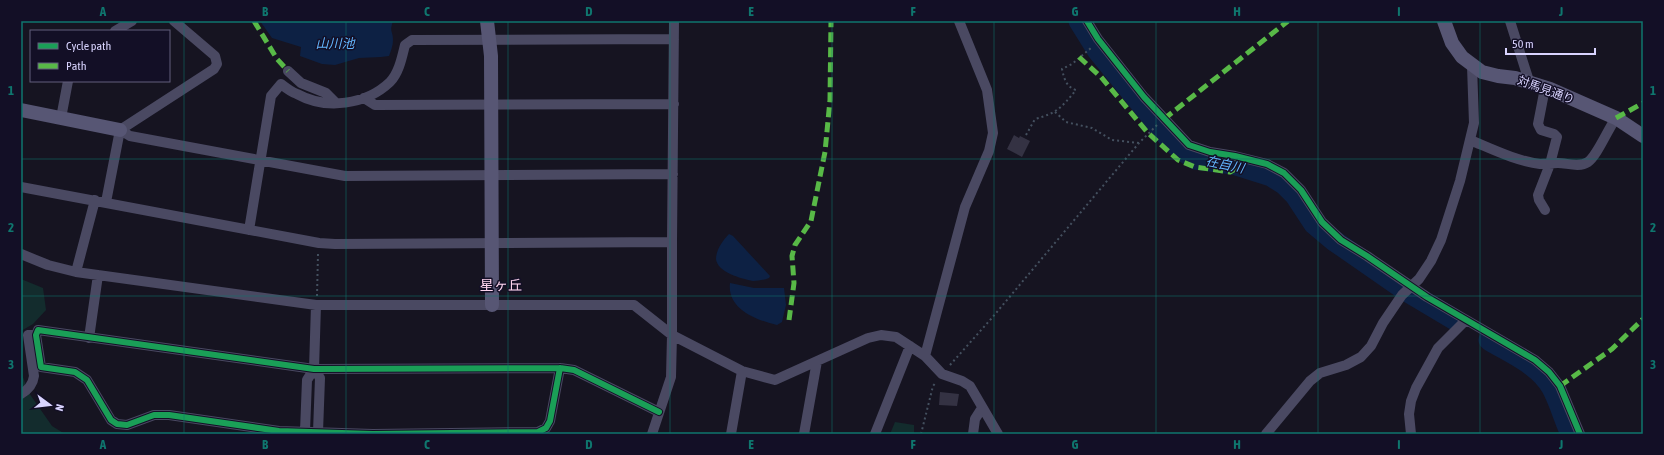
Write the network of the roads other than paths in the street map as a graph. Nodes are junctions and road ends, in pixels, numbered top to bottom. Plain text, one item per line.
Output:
1 (132, 21) edge
2 (174, 21) edge
3 (487, 21) edge
4 (674, 21) edge
5 (959, 21) edge
6 (1087, 21) edge
7 (1444, 21) edge
8 (1510, 21) edge
9 (118, 30) edge
10 (674, 39) junction
11 (490, 40) junction
12 (1472, 66) junction
13 (288, 71) dead end
14 (1529, 81) junction
15 (68, 82) edge
16 (1545, 88) junction
17 (364, 98) junction
18 (336, 103) junction
19 (674, 104) junction
20 (491, 105) junction
21 (21, 110) edge
22 (61, 118) junction
23 (1616, 118) junction
24 (120, 130) junction
25 (1643, 136) edge
26 (1470, 140) junction
27 (261, 160) junction
28 (1550, 164) junction
29 (491, 174) junction
30 (673, 174) junction
31 (21, 187) edge
32 (95, 200) junction
33 (106, 202) junction
34 (1545, 210) dead end
35 (249, 230) junction
36 (672, 242) junction
37 (492, 244) junction
38 (21, 254) edge
39 (76, 272) junction
40 (98, 275) junction
41 (1410, 286) junction
42 (316, 304) junction
43 (492, 305) junction
44 (1466, 320) junction
45 (36, 335) junction
46 (672, 335) junction
47 (89, 338) junction
48 (910, 346) junction
49 (925, 356) junction
50 (817, 361) junction
51 (560, 368) junction
52 (314, 369) junction
53 (742, 371) junction
54 (21, 394) edge
55 (982, 408) junction
56 (659, 412) junction
57 (125, 429) edge
58 (305, 431) junction
59 (278, 432) edge
60 (318, 432) junction
61 (1271, 432) edge
62 (352, 433) edge
63 (652, 434) edge
64 (731, 434) edge
65 (804, 434) edge
66 (875, 434) edge
67 (973, 434) edge
68 (998, 434) edge
69 (1411, 434) edge
70 (1580, 434) edge

1 - 9 street
2 - 24 street
3 - 11 street
4 - 10 street
5 - 49 street
6 - 41 street
7 - 12 street, 対馬見通り
8 - 14 street
10 - 11 street
10 - 19 street
11 - 17 street
11 - 20 street
12 - 14 street, 対馬見通り
12 - 26 street
13 - 18 street
14 - 16 street, 対馬見通り
15 - 22 street
16 - 23 street, 対馬見通り
16 - 28 street
17 - 18 street
17 - 20 street
18 - 27 street
19 - 20 street
19 - 30 street
20 - 29 street
21 - 22 street
22 - 24 street
23 - 25 street, 対馬見通り
23 - 28 street
24 - 27 street
24 - 33 street
26 - 28 street
26 - 41 street
27 - 29 street
27 - 35 street
28 - 34 street
29 - 30 street
29 - 37 street
30 - 36 street
31 - 32 street
32 - 33 street
32 - 39 street
33 - 35 street
35 - 37 street
36 - 37 street
36 - 46 street
37 - 43 street
38 - 39 street
39 - 40 street
40 - 42 street
40 - 47 street
41 - 44 street
41 - 61 street
42 - 43 street
42 - 52 street
43 - 46 street
44 - 69 street
44 - 70 street
45 - 47 street
45 - 54 street
45 - 57 street
46 - 53 street
46 - 56 street
47 - 52 street
48 - 49 street
48 - 50 street
48 - 66 street
49 - 55 street
50 - 53 street
50 - 65 street
51 - 52 street
51 - 56 street
51 - 62 street
52 - 58 street
52 - 60 street
53 - 64 street
55 - 67 street
55 - 68 street
56 - 63 street
57 - 59 street
58 - 59 street
58 - 60 street
60 - 62 street

